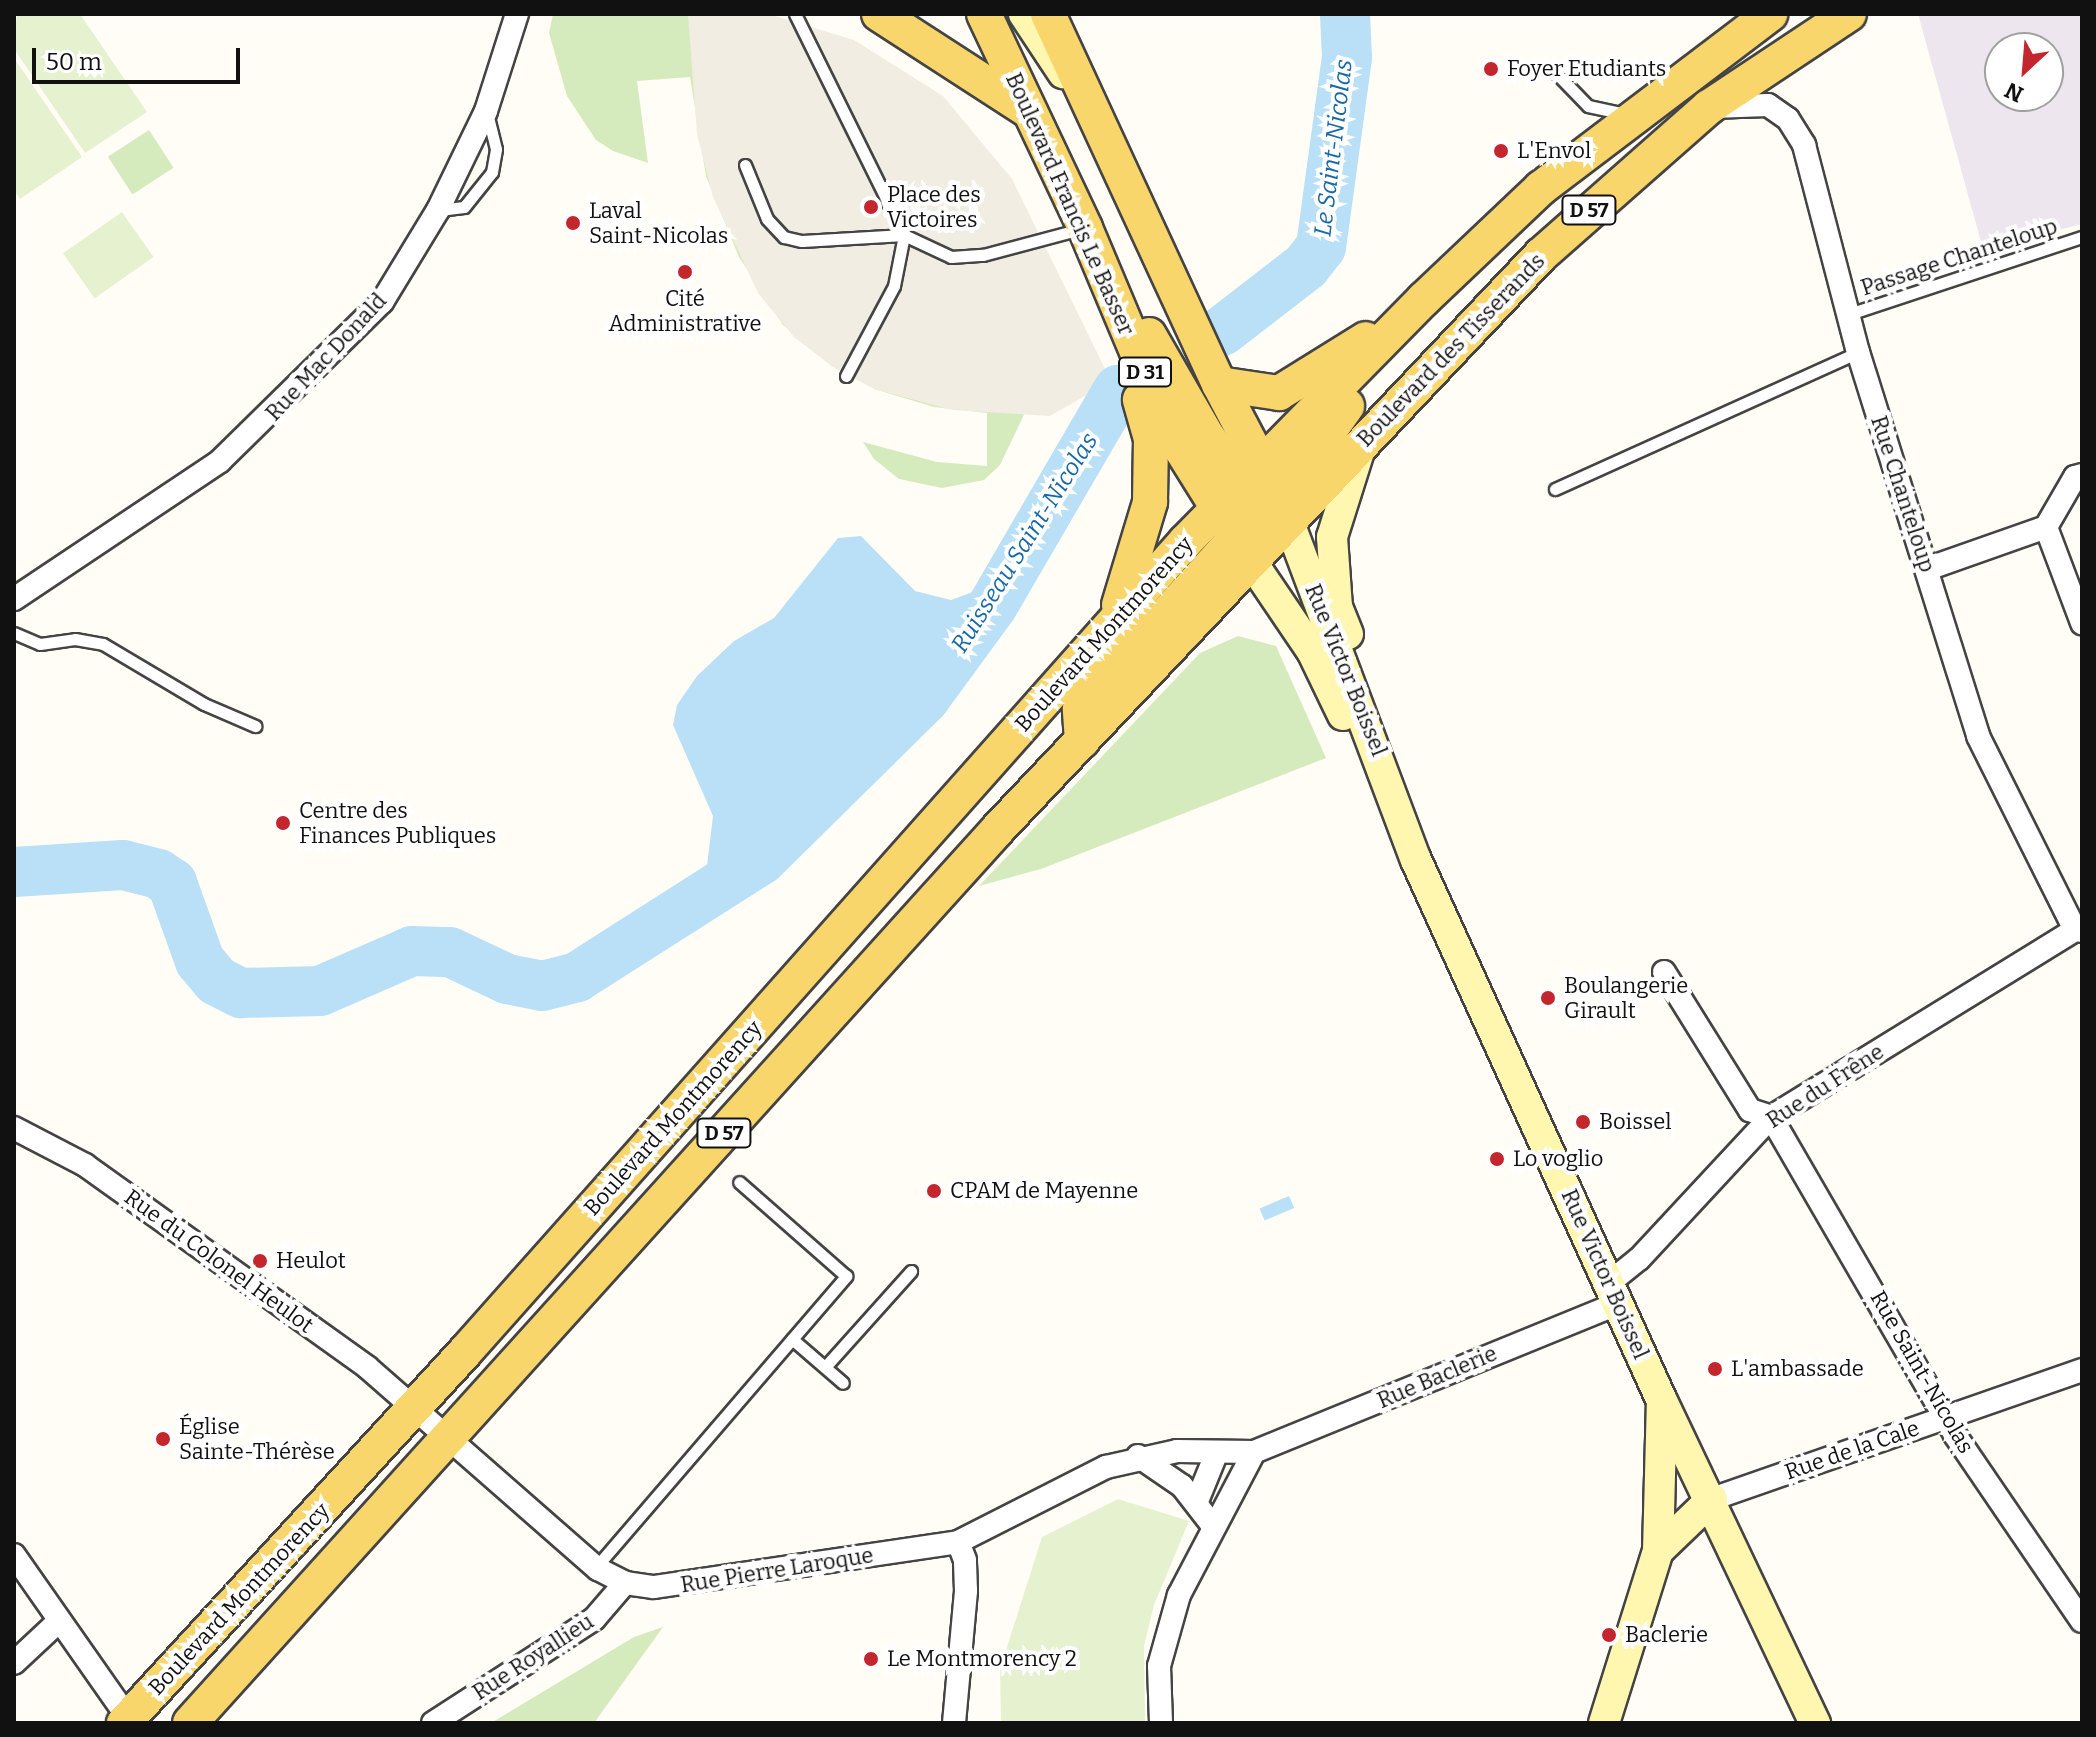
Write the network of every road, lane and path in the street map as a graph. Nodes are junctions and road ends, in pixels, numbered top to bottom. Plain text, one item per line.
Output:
1 (517, 14) edge
2 (795, 14) edge
3 (879, 14) edge
4 (984, 14) edge
5 (1024, 14) edge
6 (1048, 14) edge
7 (1770, 14) edge
8 (1849, 14) edge
9 (1556, 73) dead end
10 (1709, 107) junction
11 (486, 111) junction
12 (1029, 111) junction
13 (1632, 115) junction
14 (1100, 127) junction
15 (745, 165) dead end
16 (438, 210) junction
17 (1085, 228) junction
18 (904, 235) junction
19 (2082, 237) edge
20 (1424, 299) junction
21 (1849, 314) junction
22 (1858, 352) junction
23 (846, 376) dead end
24 (1219, 384) junction
25 (1361, 445) junction
26 (2082, 475) edge
27 (1555, 489) dead end
28 (1254, 510) junction
29 (2046, 527) junction
30 (1927, 569) junction
31 (14, 599) edge
32 (1113, 622) junction
33 (2082, 623) edge
34 (14, 633) edge
35 (255, 726) dead end
36 (1402, 822) junction
37 (2078, 930) edge
38 (1664, 972) dead end
39 (1771, 1117) junction
40 (14, 1128) edge
41 (739, 1182) dead end
42 (911, 1271) dead end
43 (1614, 1293) junction
44 (792, 1339) junction
45 (825, 1367) junction
46 (2082, 1370) edge
47 (843, 1383) dead end
48 (1662, 1401) junction
49 (415, 1408) junction
50 (1946, 1417) junction
51 (449, 1437) junction
52 (1217, 1452) junction
53 (1254, 1452) junction
54 (1138, 1456) junction
55 (1712, 1499) junction
56 (1197, 1501) junction
57 (1213, 1526) junction
58 (958, 1542) junction
59 (1658, 1551) junction
60 (14, 1555) edge
61 (596, 1567) junction
62 (625, 1583) junction
63 (2082, 1621) edge
64 (58, 1622) junction
65 (14, 1663) edge
66 (126, 1720) edge
67 (190, 1723) edge
68 (433, 1723) edge
69 (954, 1723) edge
70 (1161, 1723) edge
71 (1604, 1723) edge
72 (1815, 1723) edge

1 - 11 street, Rue Mac Donald
2 - 18 lane
3 - 12 main road
4 - 12 main road, Boulevard Francis Le Basser
5 - 14 main road, Boulevard Francis Le Basser
6 - 14 main road, Boulevard Francis Le Basser / D 31
7 - 13 main road, D 57
8 - 10 main road, Boulevard des Tisserands / D 57
9 - 13 lane
10 - 21 street, Rue Chanteloup
10 - 25 main road, Boulevard des Tisserands / D 57
11 - 16 street, Rue Mac Donald
11 - 16 lane
12 - 17 main road, Boulevard Francis Le Basser
13 - 20 main road, D 57
14 - 24 main road, Boulevard Francis Le Basser / D 31
15 - 18 lane
16 - 31 street, Rue Mac Donald
17 - 18 lane
17 - 28 main road
17 - 32 main road
18 - 23 lane
19 - 21 lane, Passage Chanteloup
20 - 24 main road
20 - 28 main road
21 - 22 street, Rue Chanteloup
22 - 27 lane
22 - 30 street, Rue Chanteloup
24 - 28 main road, Boulevard Francis Le Basser
25 - 28 main road, Boulevard des Tisserands / D 57
25 - 36 main road
26 - 29 street
28 - 32 main road, Boulevard Montmorency / D 57
28 - 36 main road, Rue Victor Boissel
28 - 36 main road, Rue Victor Boissel
28 - 51 main road, Boulevard Montmorency / D 57
29 - 30 street
29 - 33 street
30 - 37 street, Rue Chanteloup
32 - 49 main road, Boulevard Montmorency / D 57
34 - 35 lane
36 - 43 main road, Rue Victor Boissel
37 - 39 street, Rue du Frêne
38 - 39 street
39 - 43 street, Rue du Frêne
39 - 50 street, Rue Saint-Nicolas
40 - 49 street, Rue du Colonel Heulot
41 - 44 lane
42 - 45 lane
43 - 48 main road, Rue Victor Boissel
43 - 53 street, Rue Baclerie
44 - 45 lane
44 - 61 lane
45 - 47 lane
46 - 50 street, Rue de la Cale
48 - 55 main road, Rue Victor Boissel
48 - 59 main road
49 - 51 street, Rue du Colonel Heulot
49 - 66 main road, Boulevard Montmorency / D 57
50 - 55 street, Rue de la Cale
50 - 63 street, Rue Saint-Nicolas
51 - 61 street, Rue Pierre Laroque
51 - 67 main road, Boulevard Montmorency / D 57
52 - 53 street, Rue Baclerie
52 - 54 street, Rue Pierre Laroque
52 - 56 street
53 - 57 street
54 - 56 street
54 - 58 street, Rue Pierre Laroque
55 - 59 main road
55 - 72 main road, Rue Victor Boissel
56 - 57 street
57 - 70 street
58 - 62 street, Rue Pierre Laroque
58 - 69 street
59 - 71 main road
60 - 64 street
61 - 62 street, Rue Pierre Laroque
62 - 68 street, Rue Royallieu
64 - 65 street
64 - 66 street

